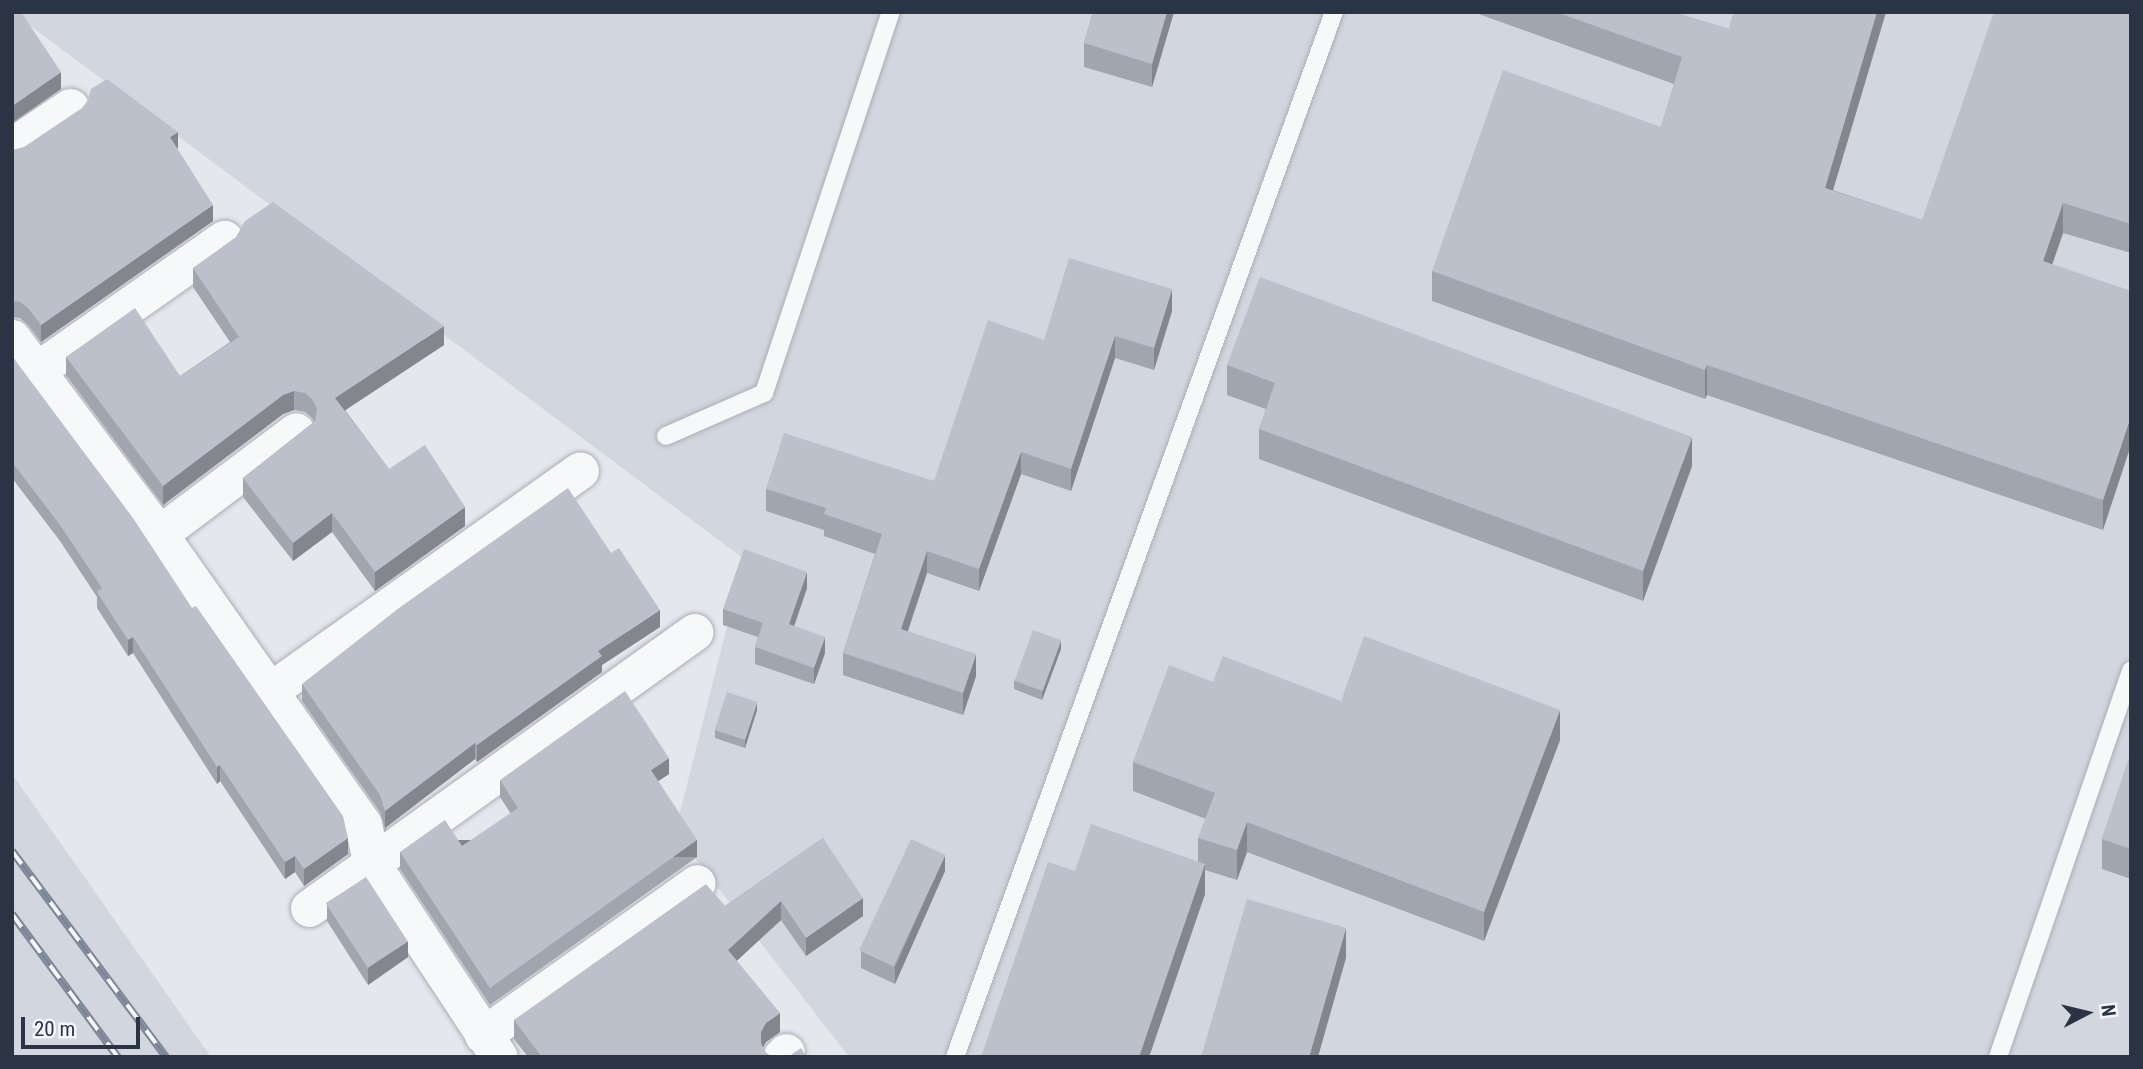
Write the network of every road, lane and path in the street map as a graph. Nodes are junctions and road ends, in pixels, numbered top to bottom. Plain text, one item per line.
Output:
1 (891, 12) edge
2 (1334, 12) edge
3 (70, 107) dead end
4 (12, 146) edge
5 (224, 239) dead end
6 (12, 338) edge
7 (36, 371) junction
8 (296, 431) dead end
9 (666, 436) dead end
10 (580, 470) dead end
11 (159, 534) junction
12 (694, 632) dead end
13 (2131, 670) edge
14 (271, 690) junction
15 (371, 863) junction
16 (697, 883) dead end
17 (309, 908) dead end
18 (491, 1046) edge
19 (955, 1057) edge
20 (1998, 1057) edge

1 - 9 lane
2 - 19 lane
3 - 4 street
5 - 7 street
6 - 7 street
7 - 11 street
8 - 11 street
10 - 14 street
11 - 14 street
12 - 15 street
13 - 20 lane
14 - 15 street
15 - 17 street
15 - 18 street
16 - 18 street

